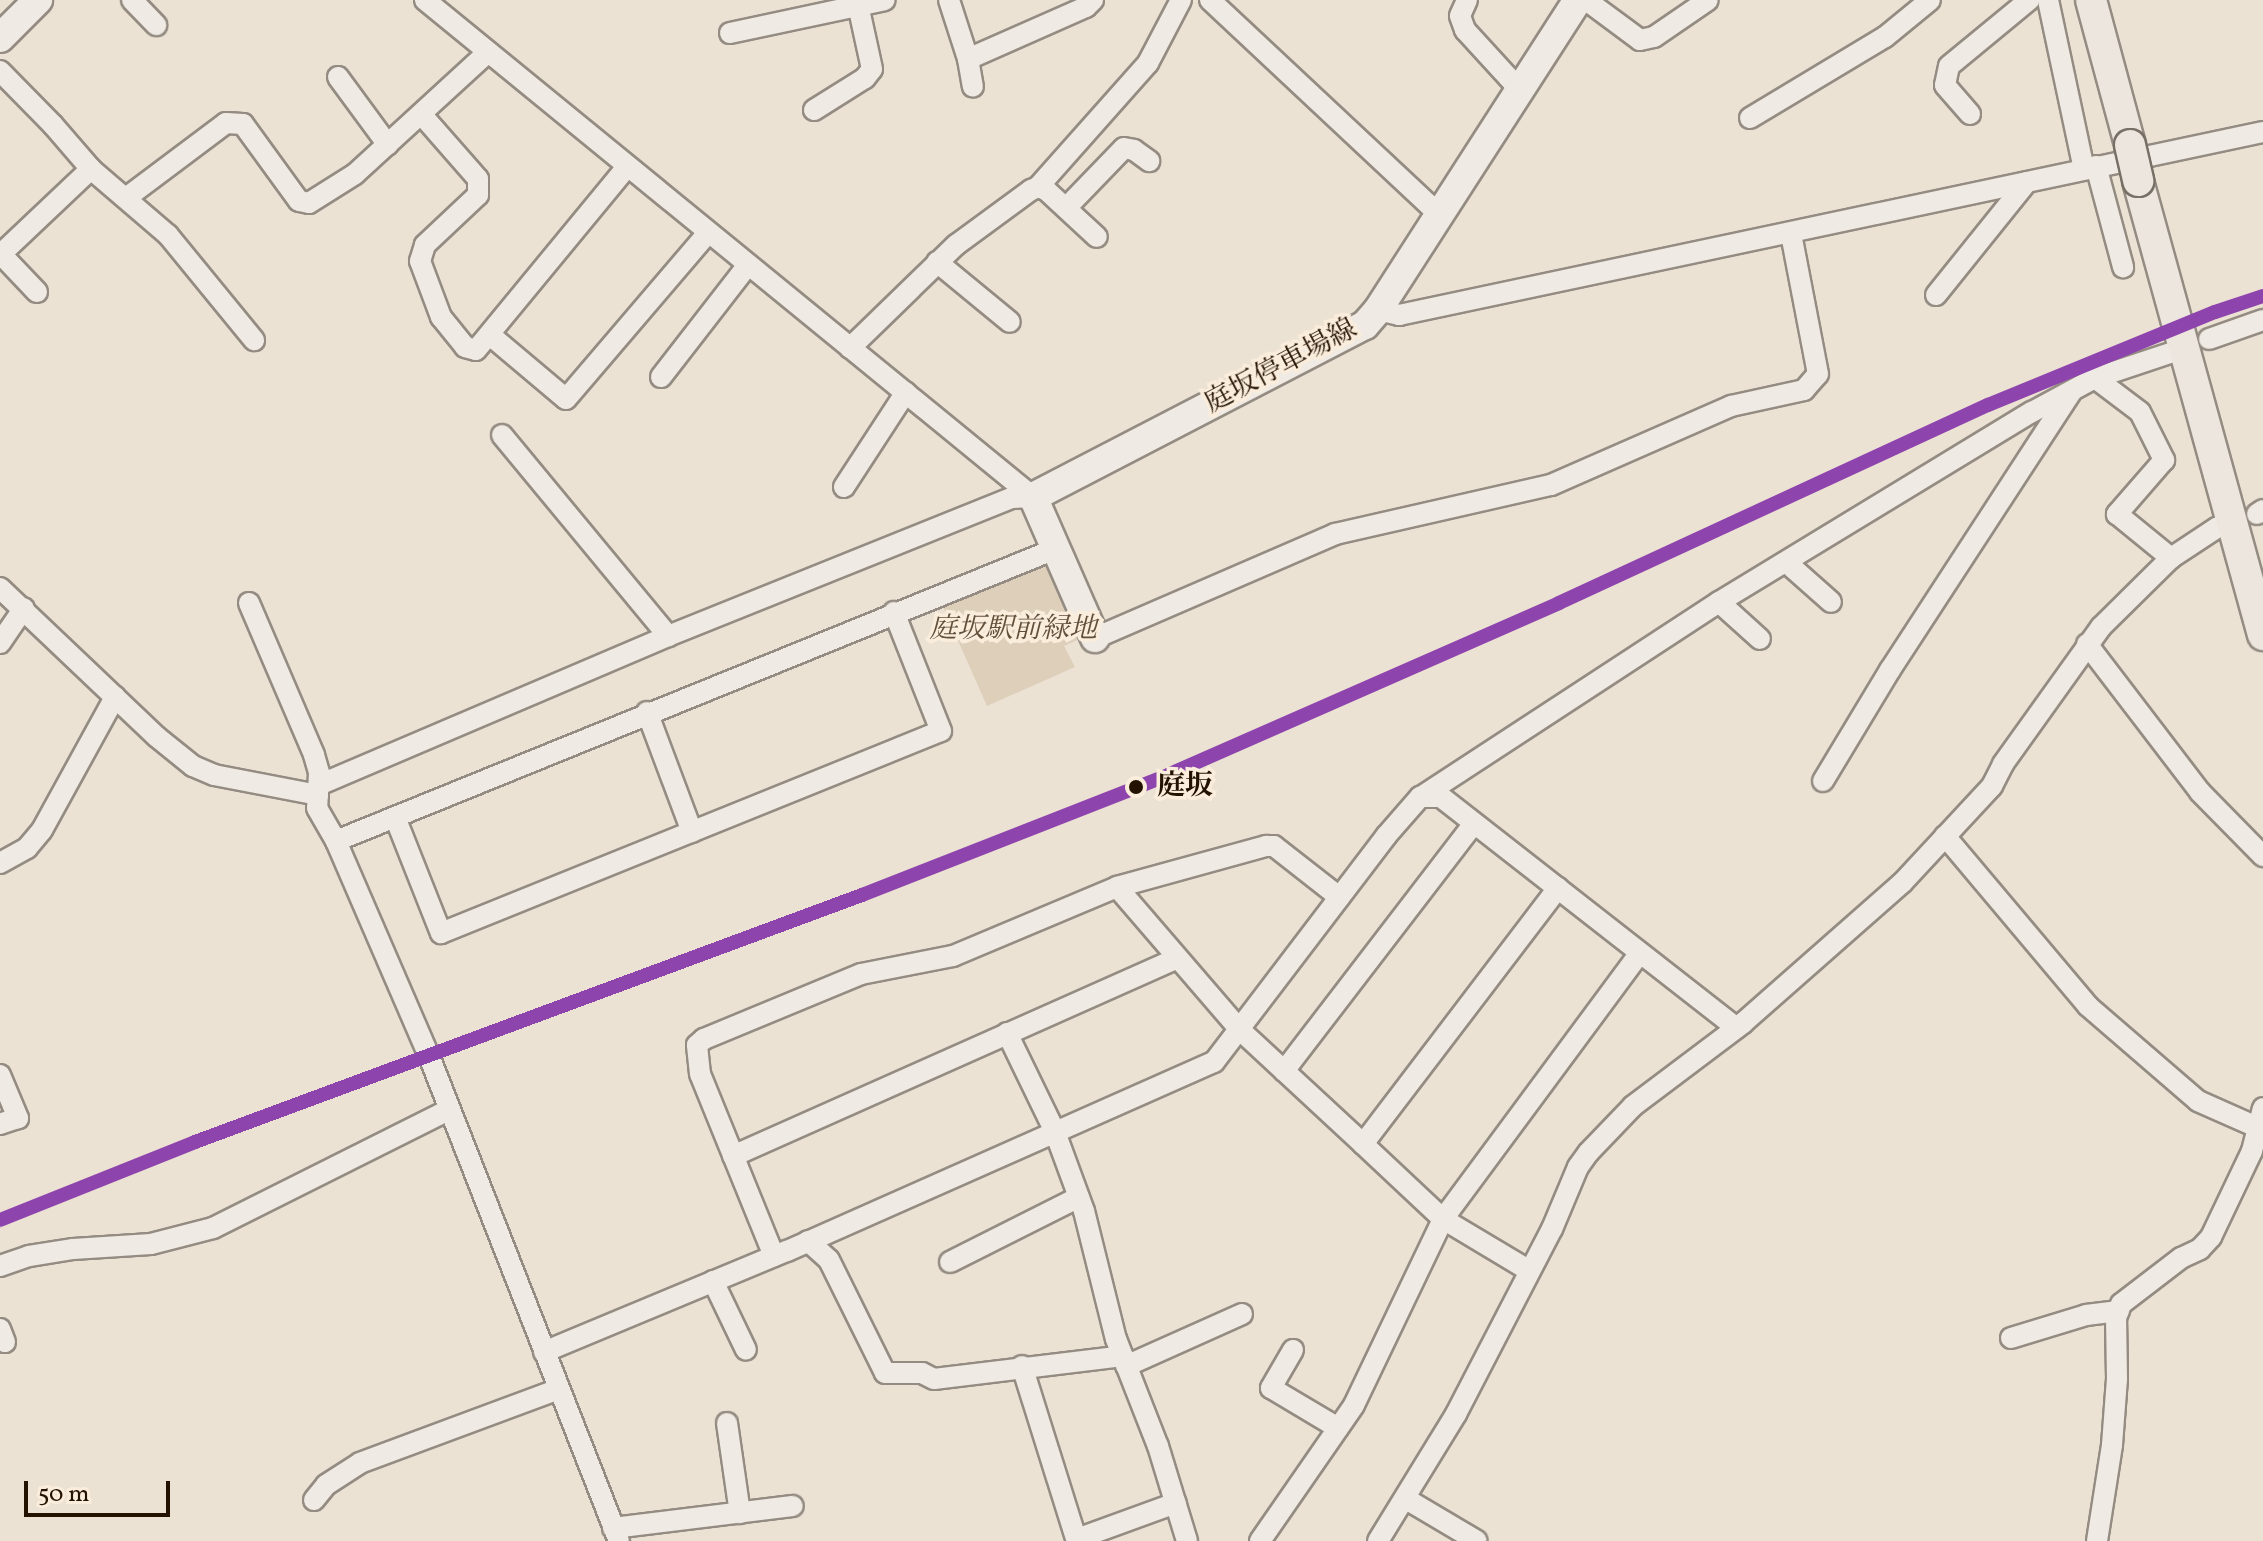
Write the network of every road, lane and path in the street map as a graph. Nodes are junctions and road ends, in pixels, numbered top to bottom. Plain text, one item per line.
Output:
1 (38, 0) edge
2 (132, 0) edge
3 (885, 0) edge
4 (949, 0) edge
5 (1093, 0) edge
6 (1181, 0) edge
7 (1467, 0) edge
8 (1578, 0) edge
9 (1586, 0) edge
10 (1708, 0) edge
11 (1930, 0) edge
12 (2029, 0) edge
13 (2048, 0) edge
14 (2091, 0) edge
15 (1213, 1) edge
16 (431, 2) edge
17 (858, 4) edge
18 (156, 25) dead end
19 (730, 33) dead end
20 (0, 38) edge
21 (488, 52) junction
22 (968, 59) junction
23 (0, 71) edge
24 (338, 77) dead end
25 (973, 87) dead end
26 (1520, 90) junction
27 (814, 110) dead end
28 (1970, 114) dead end
29 (422, 115) junction
30 (1750, 118) dead end
31 (2263, 132) edge
32 (388, 145) junction
33 (1149, 161) dead end
34 (627, 167) junction
35 (2090, 168) junction
36 (91, 169) junction
37 (2027, 182) junction
38 (1038, 187) junction
39 (126, 198) junction
40 (1066, 208) junction
41 (1439, 214) junction
42 (707, 234) junction
43 (1791, 234) junction
44 (1097, 237) dead end
45 (937, 262) junction
46 (747, 266) junction
47 (2123, 267) dead end
48 (37, 292) dead end
49 (1936, 295) dead end
50 (1378, 310) junction
51 (2263, 320) edge
52 (1010, 322) dead end
53 (490, 335) junction
54 (254, 340) dead end
55 (2188, 344) junction
56 (850, 348) junction
57 (661, 377) dead end
58 (2095, 378) junction
59 (2073, 389) junction
60 (906, 392) junction
61 (502, 435) dead end
62 (844, 487) dead end
63 (1033, 497) junction
64 (2218, 527) dead end
65 (1055, 549) junction
66 (2171, 558) junction
67 (1786, 562) junction
68 (0, 588) edge
69 (1719, 602) junction
70 (1831, 602) dead end
71 (249, 603) dead end
72 (24, 608) junction
73 (894, 612) junction
74 (2263, 635) edge
75 (668, 636) junction
76 (1095, 638) joint
77 (1760, 639) dead end
78 (0, 643) edge
79 (2087, 644) junction
80 (115, 697) junction
81 (647, 712) junction
82 (1823, 781) dead end
83 (318, 790) junction
84 (1420, 797) junction
85 (395, 817) junction
86 (1474, 823) junction
87 (692, 832) junction
88 (1945, 836) junction
89 (336, 841) junction
90 (2263, 856) edge
91 (0, 863) edge
92 (1117, 887) junction
93 (1558, 888) junction
94 (1339, 897) junction
95 (1640, 953) junction
96 (1177, 958) junction
97 (1737, 1028) junction
98 (1239, 1029) junction
99 (1007, 1033) junction
100 (1284, 1071) junction
101 (0, 1075) edge
102 (449, 1110) junction
103 (2261, 1118) edge
104 (0, 1124) edge
105 (1055, 1132) junction
106 (1363, 1144) junction
107 (733, 1156) junction
108 (1079, 1197) junction
109 (1443, 1219) junction
110 (808, 1241) junction
111 (774, 1256) junction
112 (950, 1262) dead end
113 (0, 1266) edge
114 (1530, 1271) junction
115 (713, 1281) junction
116 (2119, 1311) junction
117 (1242, 1314) dead end
118 (2011, 1338) dead end
119 (746, 1350) dead end
120 (1293, 1350) dead end
121 (544, 1352) junction
122 (1124, 1361) junction
123 (1022, 1366) junction
124 (559, 1389) junction
125 (727, 1423) dead end
126 (1338, 1428) junction
127 (1406, 1499) junction
128 (314, 1500) dead end
129 (1176, 1503) junction
130 (793, 1506) dead end
131 (740, 1513) junction
132 (616, 1534) edge
133 (1077, 1540) edge
134 (1187, 1541) edge
135 (1260, 1541) edge
136 (1378, 1541) edge
137 (1477, 1541) edge
138 (2097, 1541) edge

1 - 20 main road
2 - 18 street
3 - 17 street
4 - 22 street
5 - 22 street
6 - 38 street
7 - 26 street
8 - 26 main road, 庭坂停車場線
9 - 10 street
11 - 30 street
12 - 28 street
13 - 35 street
14 - 55 main road, bridge
15 - 41 street
16 - 21 street
17 - 19 street
17 - 27 street
21 - 29 street
21 - 34 street
22 - 25 street
23 - 36 street
24 - 32 street
26 - 41 main road, 庭坂停車場線
29 - 32 street
29 - 53 street
31 - 35 street
32 - 39 street
33 - 40 street
34 - 42 street
34 - 53 street
35 - 37 street
35 - 47 street
36 - 39 street
36 - 48 street
37 - 43 street
37 - 49 street
38 - 40 street
38 - 45 street
39 - 54 street
40 - 44 street
41 - 50 main road, 庭坂停車場線
42 - 46 street
42 - 53 street
43 - 50 street
43 - 76 street
45 - 52 street
45 - 56 street
46 - 56 street
46 - 57 street
50 - 63 main road, 庭坂停車場線
51 - 55 street
55 - 58 street
55 - 74 main road
56 - 60 street
58 - 59 street
58 - 66 street
59 - 67 street
59 - 82 street
60 - 62 street
60 - 63 street
61 - 75 street
63 - 65 main road
63 - 75 street
64 - 66 street
65 - 73 street
65 - 76 main road
66 - 79 street
67 - 69 street
67 - 70 street
68 - 72 street
69 - 77 street
69 - 84 street
71 - 83 street
72 - 78 street
72 - 80 street
73 - 81 street
73 - 87 street
75 - 83 street
79 - 88 street
79 - 90 street
80 - 83 street
80 - 91 street
81 - 85 street
81 - 87 street
83 - 89 street
84 - 86 street
84 - 94 street
85 - 87 street
85 - 89 street
86 - 93 street
86 - 100 street
88 - 97 street
88 - 103 street
89 - 102 street
92 - 94 street
92 - 96 street
92 - 107 street
93 - 95 street
93 - 106 street
94 - 98 street
95 - 97 street
95 - 109 street
96 - 98 street
96 - 99 street
97 - 114 street
98 - 100 street
98 - 105 street
99 - 105 street
99 - 107 street
100 - 106 street
101 - 104 street
102 - 113 street
102 - 121 street
103 - 116 street
105 - 108 street
105 - 110 street
106 - 109 street
107 - 111 street
108 - 112 street
108 - 122 street
109 - 114 street
109 - 126 street
110 - 111 street
110 - 123 street
111 - 115 street
114 - 127 street
115 - 119 street
115 - 121 street
116 - 118 street
116 - 138 street
117 - 122 street
120 - 126 street
121 - 124 street
122 - 123 street
122 - 129 street
123 - 133 street
124 - 128 street
124 - 132 street
125 - 131 street
126 - 135 street
127 - 136 street
127 - 137 street
129 - 133 street
129 - 134 street
130 - 131 street
131 - 132 street

